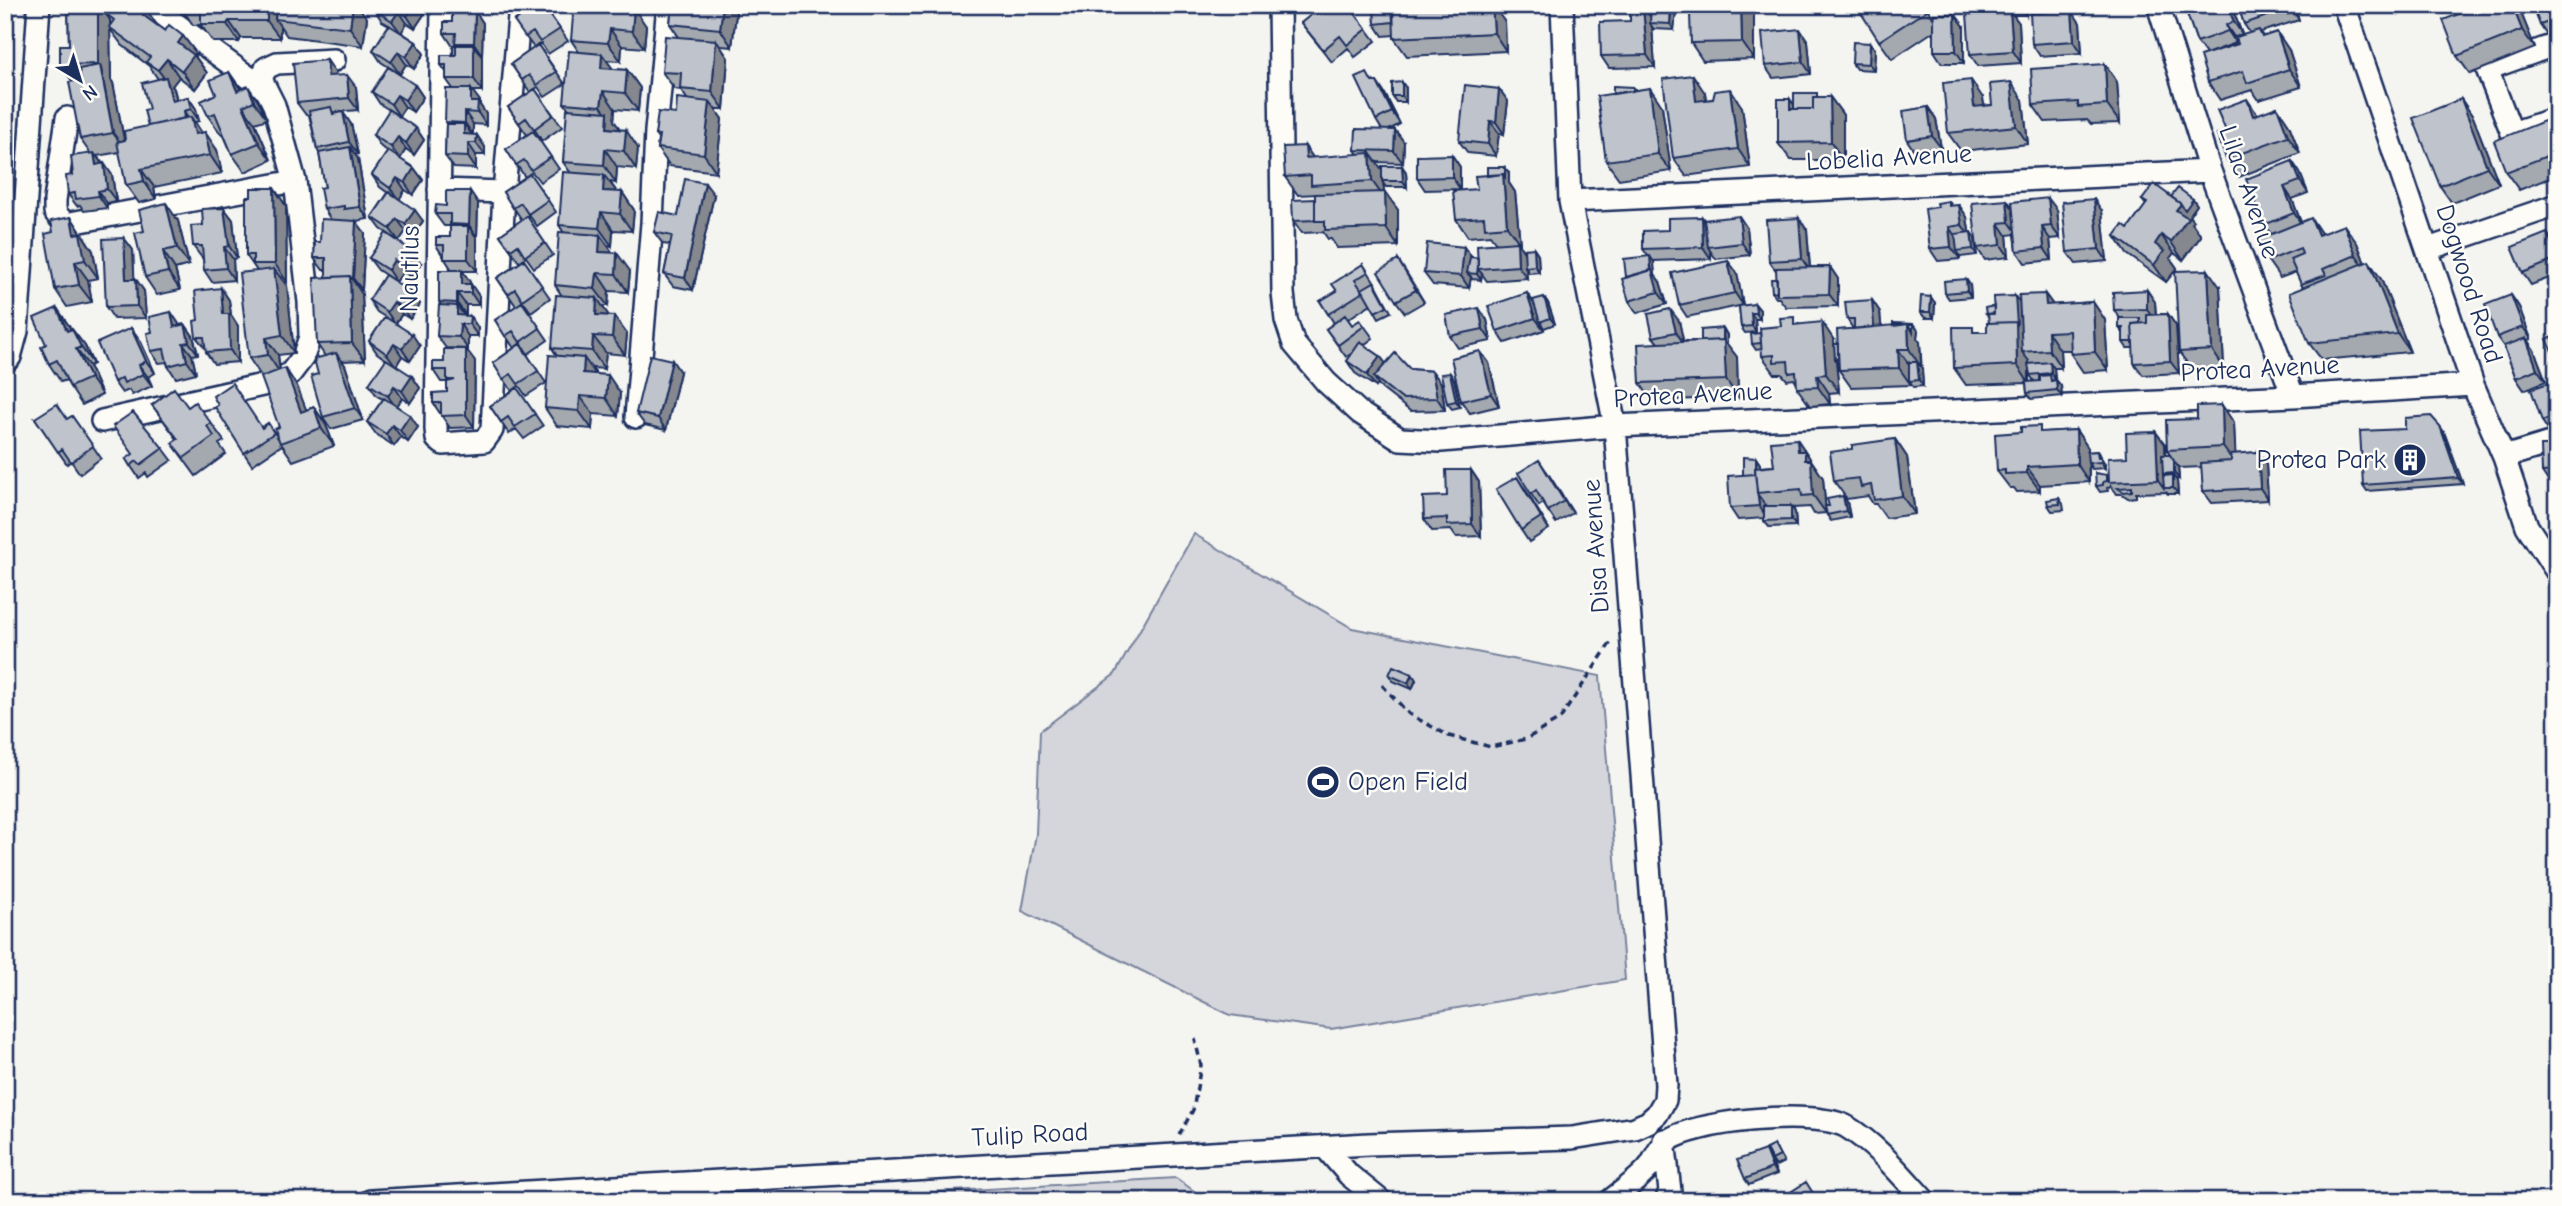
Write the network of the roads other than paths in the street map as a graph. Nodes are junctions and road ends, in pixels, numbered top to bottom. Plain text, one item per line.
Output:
1 (39, 5) edge
2 (150, 5) edge
3 (442, 5) edge
4 (520, 5) edge
5 (668, 5) edge
6 (1279, 5) edge
7 (1562, 5) edge
8 (2158, 5) edge
9 (2344, 5) edge
10 (2557, 44) edge
11 (334, 60) dead end
12 (266, 90) junction
13 (67, 118) dead end
14 (2557, 118) edge
15 (2210, 171) junction
16 (295, 181) junction
17 (439, 190) junction
18 (504, 192) junction
19 (1570, 201) junction
20 (2557, 205) edge
21 (2428, 249) junction
22 (5, 362) edge
23 (2473, 384) junction
24 (2293, 396) junction
25 (636, 417) edge
26 (102, 421) dead end
27 (1615, 426) junction
28 (2557, 441) edge
29 (2504, 457) junction
30 (2557, 572) edge
31 (1657, 1114) junction
32 (1664, 1143) junction
33 (1324, 1146) junction
34 (370, 1201) edge
35 (1381, 1201) edge
36 (1610, 1201) edge
37 (1666, 1201) edge
38 (1925, 1201) edge

1 - 22 street
2 - 12 street
3 - 17 street, Nautilus
4 - 18 street
5 - 25 street
6 - 27 street, Protea Avenue
7 - 19 street, Disa Avenue
8 - 15 street, Lilac Avenue
9 - 21 street, Dogwood Road
10 - 14 street
11 - 12 street
12 - 16 street
13 - 16 street
15 - 19 street, Lobelia Avenue
15 - 24 street, Lilac Avenue
16 - 26 street
17 - 18 street
17 - 18 street, Nautilus
19 - 27 street, Disa Avenue
20 - 21 street
21 - 23 street, Dogwood Road
23 - 24 street, Protea Avenue
23 - 29 street, Dogwood Road
24 - 27 street, Protea Avenue
27 - 31 street, Disa Avenue
28 - 29 street
29 - 30 street, Dogwood Road
31 - 32 street
31 - 33 street, Tulip Road
32 - 36 street
32 - 37 street
32 - 38 street
33 - 34 street, Tulip Road
33 - 35 street

